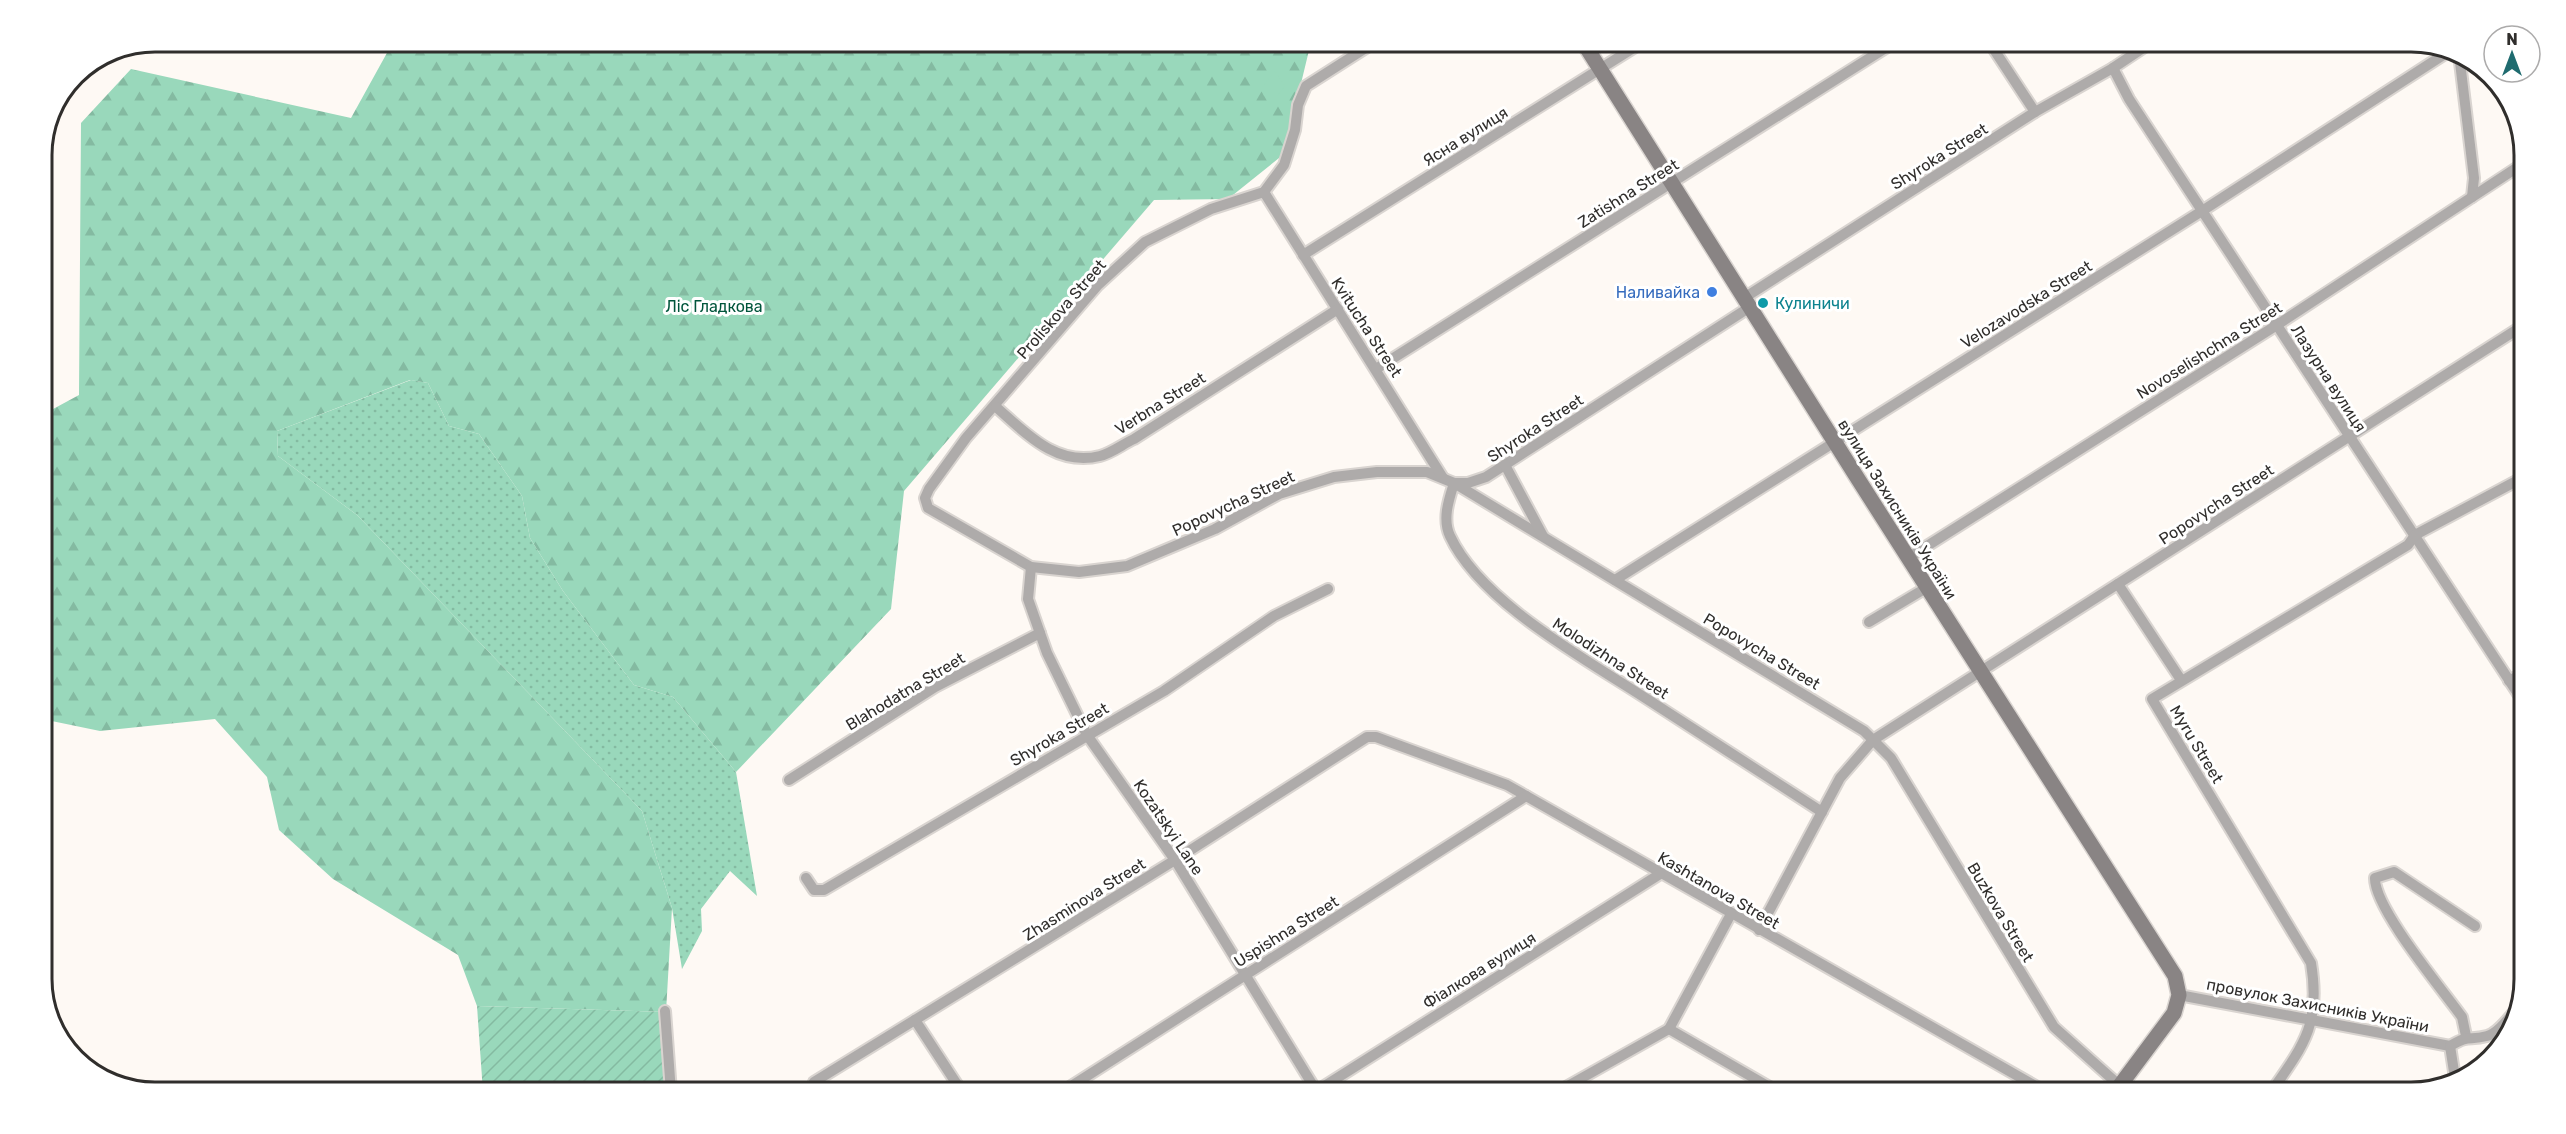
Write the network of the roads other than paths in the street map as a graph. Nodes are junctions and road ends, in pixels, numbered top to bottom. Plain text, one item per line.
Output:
1 (1360, 52) edge
2 (1589, 52) edge
3 (1627, 52) edge
4 (1879, 52) edge
5 (1996, 52) edge
6 (2137, 52) edge
7 (2440, 57) edge
8 (2460, 66) edge
9 (2113, 68) junction
10 (1600, 69) junction
11 (2035, 112) junction
12 (2513, 170) edge
13 (1672, 183) junction
14 (1264, 192) junction
15 (2472, 197) junction
16 (2202, 211) junction
17 (1303, 255) junction
18 (1747, 302) junction
19 (1338, 309) junction
20 (2277, 325) junction
21 (2513, 332) edge
22 (1376, 369) junction
23 (996, 406) junction
24 (2350, 436) junction
25 (1834, 442) junction
26 (1505, 465) junction
27 (1448, 480) junction
28 (2513, 483) edge
29 (928, 508) joint
30 (2415, 535) junction
31 (1544, 537) junction
32 (1908, 558) junction
33 (1030, 567) junction
34 (1615, 580) junction
35 (2118, 584) junction
36 (1926, 588) junction
37 (1328, 589) dead end
38 (1869, 622) dead end
39 (1040, 633) junction
40 (1980, 672) junction
41 (2514, 679) edge
42 (2181, 680) junction
43 (2509, 681) junction
44 (2514, 688) edge
45 (1087, 735) junction
46 (1367, 737) joint
47 (1873, 740) junction
48 (789, 780) dead end
49 (1526, 796) junction
50 (1822, 812) junction
51 (1175, 860) junction
52 (1660, 874) junction
53 (806, 878) dead end
54 (1731, 914) junction
55 (2475, 926) dead end
56 (1759, 930) junction
57 (1245, 974) junction
58 (2179, 995) junction
59 (665, 1011) dead end
60 (2312, 1019) junction
61 (915, 1020) junction
62 (2504, 1021) edge
63 (1670, 1029) junction
64 (2466, 1036) junction
65 (2450, 1046) junction
66 (2454, 1072) edge
67 (670, 1082) edge
68 (814, 1082) dead end
69 (955, 1082) edge
70 (1078, 1082) edge
71 (1310, 1082) edge
72 (1332, 1082) edge
73 (1577, 1082) edge
74 (1761, 1082) edge
75 (2028, 1082) edge
76 (2111, 1082) edge
77 (2123, 1082) edge
78 (2278, 1082) edge

1 - 14 street
2 - 10 street, вулиця Захисників України
3 - 10 street, Ясна вулиця
4 - 13 street, Zatishna Street
5 - 11 street
6 - 9 street, Shyroka Street
7 - 16 street, Velozavodska Street
8 - 15 street
9 - 11 street, Shyroka Street
9 - 16 street, Лазурна вулиця
10 - 13 street, вулиця Захисників України
10 - 17 street, Ясна вулиця
11 - 18 street, Shyroka Street
12 - 15 street, Novoselishchna Street
13 - 18 street, вулиця Захисників України
13 - 22 street, Zatishna Street
14 - 17 street, Kvitucha Street
14 - 23 street, Proliskova Street
15 - 20 street, Novoselishchna Street
16 - 20 street, Лазурна вулиця
16 - 25 street, Velozavodska Street
17 - 19 street, Kvitucha Street
18 - 25 street, вулиця Захисників України
18 - 26 street, Shyroka Street
19 - 22 street, Kvitucha Street
19 - 23 street, Verbna Street
20 - 24 street, Лазурна вулиця
20 - 32 street, Novoselishchna Street
21 - 24 street, Popovycha Street
22 - 27 street, Kvitucha Street
23 - 29 street, Proliskova Street
24 - 30 street, Лазурна вулиця
24 - 35 street, Popovycha Street
25 - 32 street, вулиця Захисників України
25 - 34 street, Velozavodska Street
26 - 27 street, Shyroka Street
26 - 31 street
27 - 31 street, Popovycha Street
27 - 33 street, Popovycha Street
27 - 50 street, Molodizhna Street
28 - 30 street, Myru Street
29 - 33 street, Popovycha Street
30 - 42 street, Myru Street
30 - 43 street, Лазурна вулиця
31 - 34 street, Popovycha Street
32 - 36 street, вулиця Захисників України
33 - 39 street, Kozatskyi Lane
34 - 47 street, Popovycha Street
35 - 40 street, Popovycha Street
35 - 42 street
36 - 38 street
36 - 40 street, вулиця Захисників України
37 - 45 street, Shyroka Street
39 - 45 street, Kozatskyi Lane
39 - 48 street, Blahodatna Street
40 - 47 street, Popovycha Street
40 - 58 street, вулиця Захисників України
41 - 43 street
42 - 60 street, Myru Street
43 - 44 street, Лазурна вулиця
45 - 51 street, Kozatskyi Lane
45 - 53 street, Shyroka Street
46 - 49 street, Kashtanova Street
46 - 51 street, Zhasminova Street
47 - 50 street
47 - 76 street, Buzkova Street
49 - 52 street, Kashtanova Street
49 - 57 street, Uspishna Street
50 - 56 street
51 - 57 street, Kozatskyi Lane
51 - 61 street, Zhasminova Street
52 - 54 street, Kashtanova Street
52 - 72 street, Фіалкова вулиця
54 - 56 street, Kashtanova Street
54 - 63 street
55 - 64 street
56 - 75 street, Kashtanova Street
57 - 70 street, Uspishna Street
57 - 71 street, Kozatskyi Lane
58 - 60 street, провулок Захисників України
58 - 77 street
59 - 67 street
60 - 65 street, провулок Захисників України
60 - 78 street, Myru Street
61 - 68 street, Zhasminova Street
61 - 69 street
62 - 64 street
63 - 73 street
63 - 74 street
64 - 65 street
65 - 66 street

